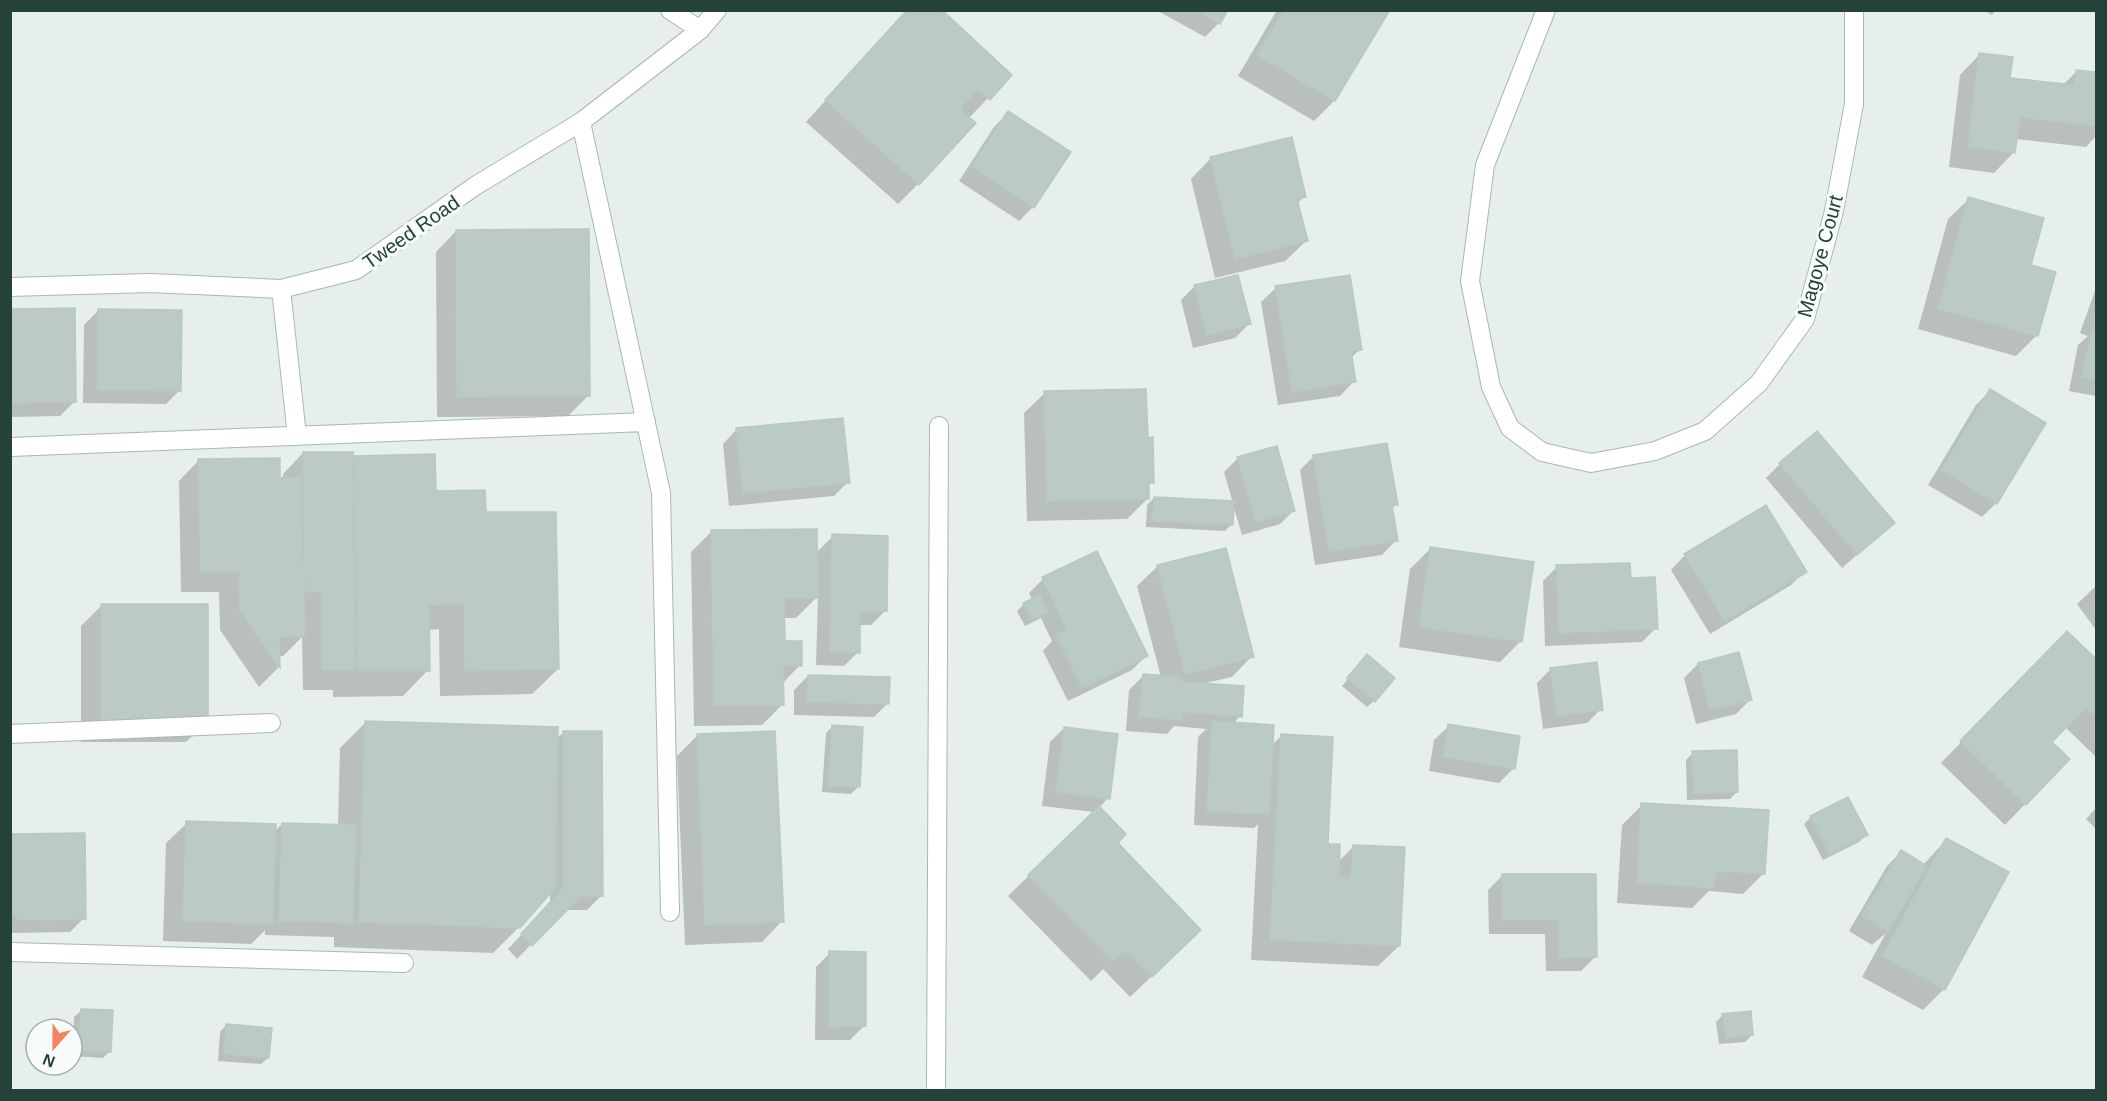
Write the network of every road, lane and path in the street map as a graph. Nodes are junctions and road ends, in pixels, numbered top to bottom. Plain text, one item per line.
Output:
1 (670, 10) edge
2 (717, 10) edge
3 (1546, 10) edge
4 (1854, 10) edge
5 (700, 30) junction
6 (581, 122) junction
7 (10, 287) edge
8 (281, 289) junction
9 (646, 422) junction
10 (939, 426) dead end
11 (297, 436) junction
12 (10, 447) edge
13 (271, 723) dead end
14 (10, 734) edge
15 (670, 912) dead end
16 (10, 952) edge
17 (404, 963) dead end
18 (936, 1090) edge

1 - 5 street
2 - 5 street, Tweed Road
3 - 4 street, Magoye Court
5 - 6 street, Tweed Road
6 - 8 street, Tweed Road
6 - 9 street
7 - 8 street, Tweed Road
8 - 11 street
9 - 11 street
9 - 15 street
10 - 18 street
11 - 12 street
13 - 14 street
16 - 17 street

